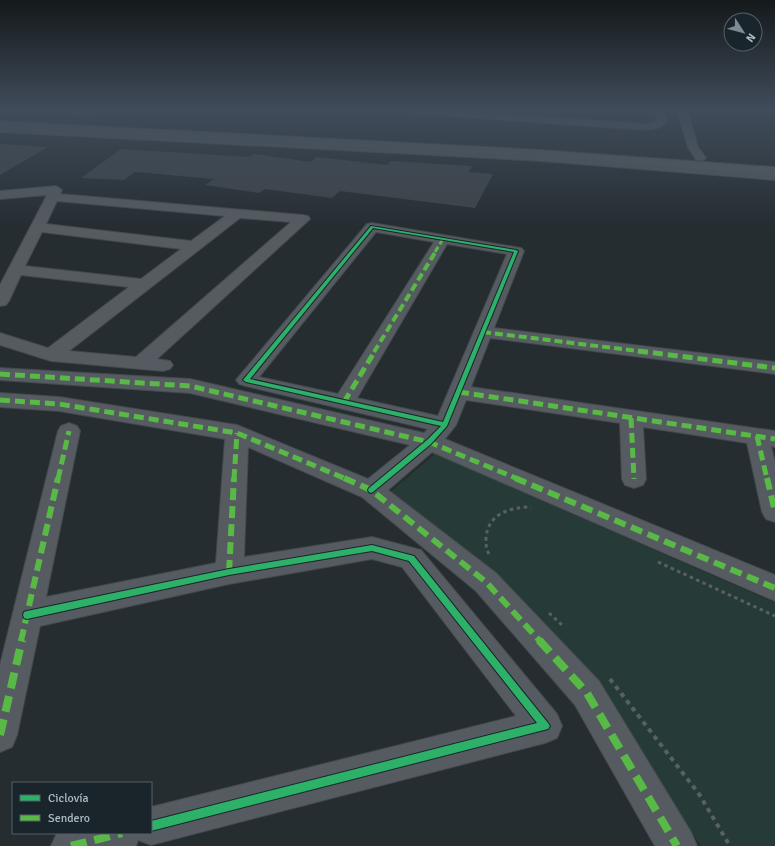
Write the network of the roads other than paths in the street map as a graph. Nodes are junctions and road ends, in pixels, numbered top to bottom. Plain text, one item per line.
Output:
1 (396, 149) edge
2 (486, 149) edge
3 (570, 149) edge
4 (695, 149) edge
5 (700, 158) junction
6 (775, 164) edge
7 (775, 171) edge
8 (775, 176) edge
9 (0, 195) edge
10 (52, 197) junction
11 (236, 214) junction
12 (37, 228) junction
13 (443, 239) junction
14 (193, 246) junction
15 (16, 270) junction
16 (144, 284) junction
17 (0, 301) edge
18 (483, 332) junction
19 (2, 343) edge
20 (51, 355) junction
21 (141, 363) junction
22 (162, 365) dead end
23 (775, 368) edge
24 (0, 374) edge
25 (459, 392) junction
26 (0, 400) edge
27 (344, 402) junction
28 (631, 418) junction
29 (446, 424) junction
30 (70, 431) dead end
31 (237, 432) junction
32 (766, 438) edge
33 (430, 442) junction
34 (634, 479) dead end
35 (371, 490) junction
36 (775, 512) edge
37 (229, 572) junction
38 (775, 588) edge
39 (27, 615) junction
40 (0, 734) edge
41 (152, 826) edge
42 (118, 834) edge
43 (71, 846) edge
44 (677, 846) edge

1 - 8 street
2 - 7 highway
3 - 5 highway
4 - 5 street
5 - 6 highway
9 - 10 street
10 - 11 street
10 - 12 street
11 - 14 street
11 - 21 street
12 - 14 street
12 - 15 street
13 - 18 street
13 - 27 street
13 - 27 street
14 - 16 street
15 - 16 street
15 - 17 street
16 - 20 street
18 - 23 street
18 - 25 street
19 - 20 street
20 - 21 street
21 - 22 street
24 - 33 street
25 - 28 street
25 - 29 street
26 - 31 street
27 - 29 street
28 - 32 street
28 - 34 street
29 - 33 street
30 - 39 street
31 - 35 street
31 - 37 street
32 - 36 street
33 - 35 street
33 - 38 street
35 - 44 street
37 - 39 street
37 - 41 street
39 - 40 street
42 - 43 street

